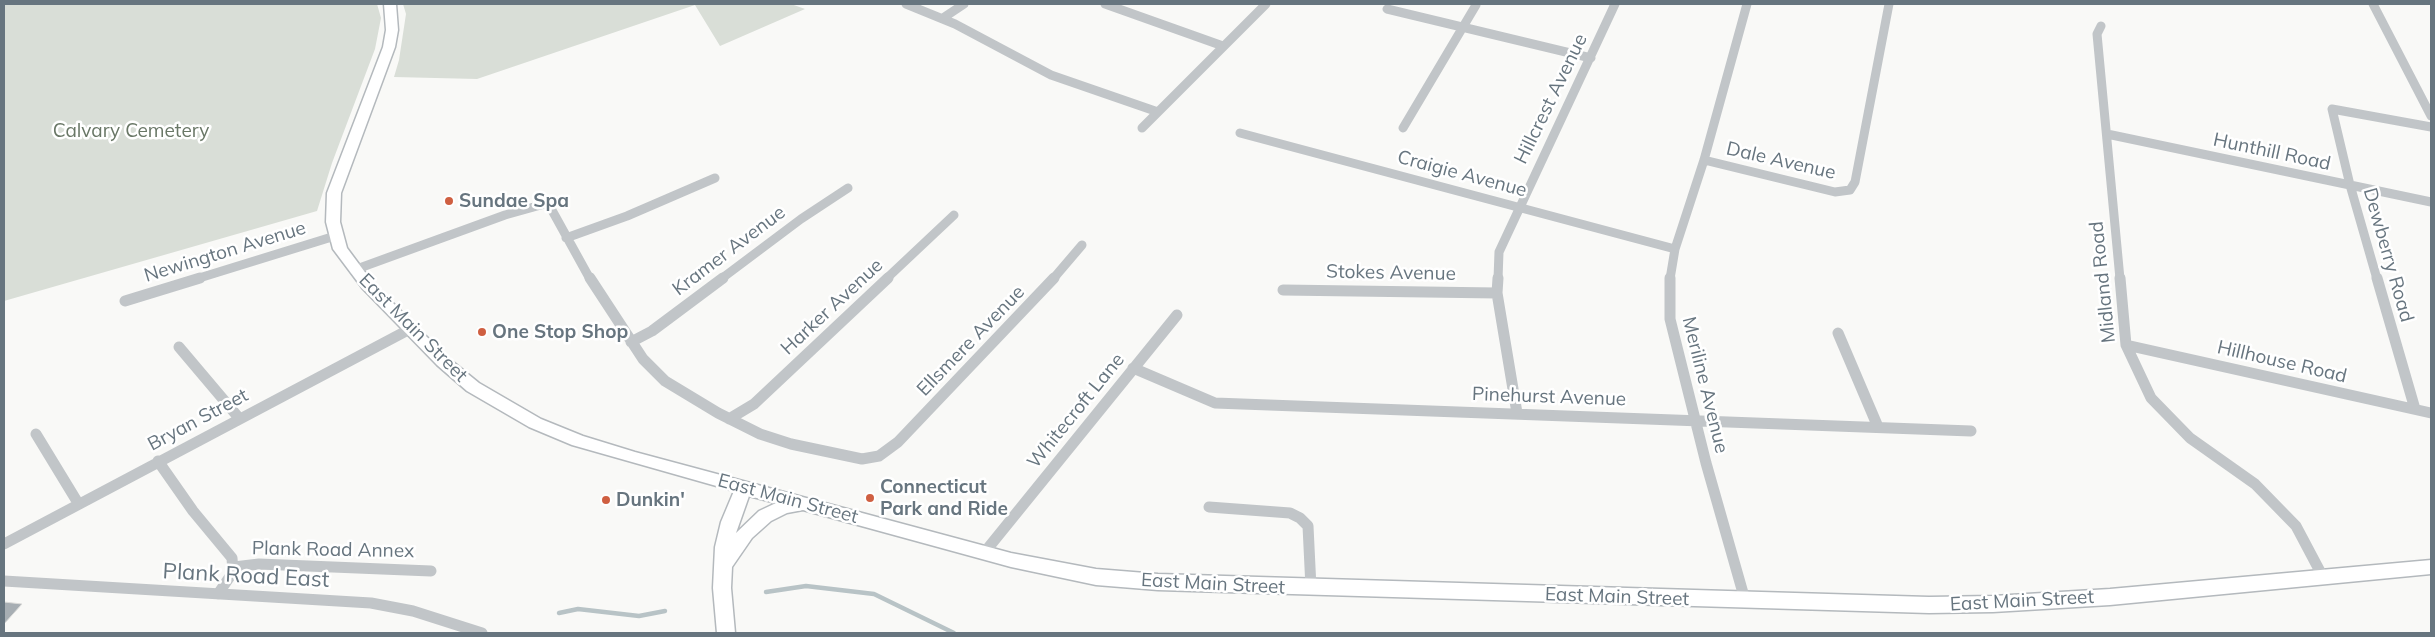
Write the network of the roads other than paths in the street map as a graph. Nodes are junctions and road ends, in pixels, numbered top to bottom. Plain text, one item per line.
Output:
1 (390, 4) edge
2 (906, 4) edge
3 (964, 4) edge
4 (1105, 4) edge
5 (1266, 4) edge
6 (1615, 4) edge
7 (1747, 4) edge
8 (1889, 4) edge
9 (2373, 4) edge
10 (1476, 5) edge
11 (1387, 9) dead end
12 (943, 18) junction
13 (2101, 26) dead end
14 (1465, 27) junction
15 (1222, 46) junction
16 (1591, 58) junction
17 (1158, 112) junction
18 (2431, 116) edge
19 (2431, 127) edge
20 (1142, 128) dead end
21 (1403, 128) dead end
22 (1240, 133) dead end
23 (2106, 134) junction
24 (1704, 160) junction
25 (715, 178) dead end
26 (2350, 185) junction
27 (848, 188) dead end
28 (2431, 202) edge
29 (1518, 207) junction
30 (954, 215) dead end
31 (336, 236) junction
32 (566, 238) junction
33 (1082, 245) dead end
34 (1676, 249) junction
35 (354, 270) junction
36 (1283, 290) dead end
37 (1497, 293) junction
38 (126, 301) dead end
39 (1176, 315) dead end
40 (410, 329) junction
41 (1838, 333) dead end
42 (631, 342) junction
43 (2126, 345) junction
44 (178, 347) dead end
45 (1133, 368) junction
46 (2416, 409) junction
47 (1518, 413) junction
48 (2431, 413) edge
49 (239, 418) junction
50 (729, 419) junction
51 (1695, 420) junction
52 (1878, 427) junction
53 (1971, 431) dead end
54 (36, 434) dead end
55 (158, 461) junction
56 (744, 487) junction
57 (78, 503) junction
58 (805, 504) junction
59 (1209, 508) dead end
60 (4, 544) edge
61 (984, 553) junction
62 (2431, 566) edge
63 (234, 567) junction
64 (722, 568) junction
65 (431, 571) dead end
66 (2323, 577) junction
67 (4, 581) edge
68 (1311, 588) junction
69 (218, 594) junction
70 (1744, 600) junction
71 (482, 633) edge
72 (726, 633) edge

1 - 31 main road, East Main Street
2 - 12 street
3 - 12 street
4 - 15 street
5 - 15 street
6 - 16 street, Hillcrest Avenue
7 - 24 street, Meriline Avenue
8 - 24 street, Dale Avenue
9 - 18 street
10 - 14 street
11 - 14 street
12 - 17 street
13 - 23 street, Midland Road
14 - 16 street
14 - 21 street
15 - 17 street
16 - 29 street, Hillcrest Avenue
17 - 20 street
19 - 26 street, Dewberry Road
22 - 29 street, Craigie Avenue
23 - 26 street, Hunthill Road
23 - 43 street, Midland Road
24 - 34 street, Meriline Avenue
25 - 32 street
26 - 28 street, Hunthill Road
26 - 46 street, Dewberry Road
27 - 42 street, Kramer Avenue
29 - 34 street, Craigie Avenue
29 - 37 street, Hillcrest Avenue
30 - 50 street, Harker Avenue
31 - 35 main road, East Main Street
31 - 38 street, Newington Avenue
32 - 35 street
32 - 42 street
33 - 50 street, Ellsmere Avenue
34 - 51 street, Meriline Avenue
35 - 40 main road, East Main Street
36 - 37 street, Stokes Avenue
37 - 47 street, Hillcrest Avenue
39 - 45 street, Whitecroft Lane
40 - 49 street, Bryan Street
40 - 56 main road, East Main Street
41 - 52 street
42 - 50 street
43 - 46 street, Hillhouse Road
43 - 66 street, Midland Road
44 - 49 street
45 - 47 street, Pinehurst Avenue
45 - 61 street, Whitecroft Lane
46 - 48 street, Hillhouse Road
47 - 51 street, Pinehurst Avenue
49 - 55 street, Bryan Street
51 - 52 street, Pinehurst Avenue
51 - 70 street, Meriline Avenue
52 - 53 street, Pinehurst Avenue
54 - 57 street
55 - 57 street, Bryan Street
55 - 63 street
56 - 58 main road, East Main Street
56 - 64 main road
57 - 60 street, Bryan Street
58 - 61 main road, East Main Street
58 - 64 main road
59 - 68 street
61 - 68 main road, East Main Street
62 - 66 main road, East Main Street
63 - 65 street, Plank Road Annex
63 - 69 street
64 - 72 main road
66 - 70 main road, East Main Street
67 - 69 street, Plank Road East
68 - 70 main road, East Main Street
69 - 71 street, Plank Road East

